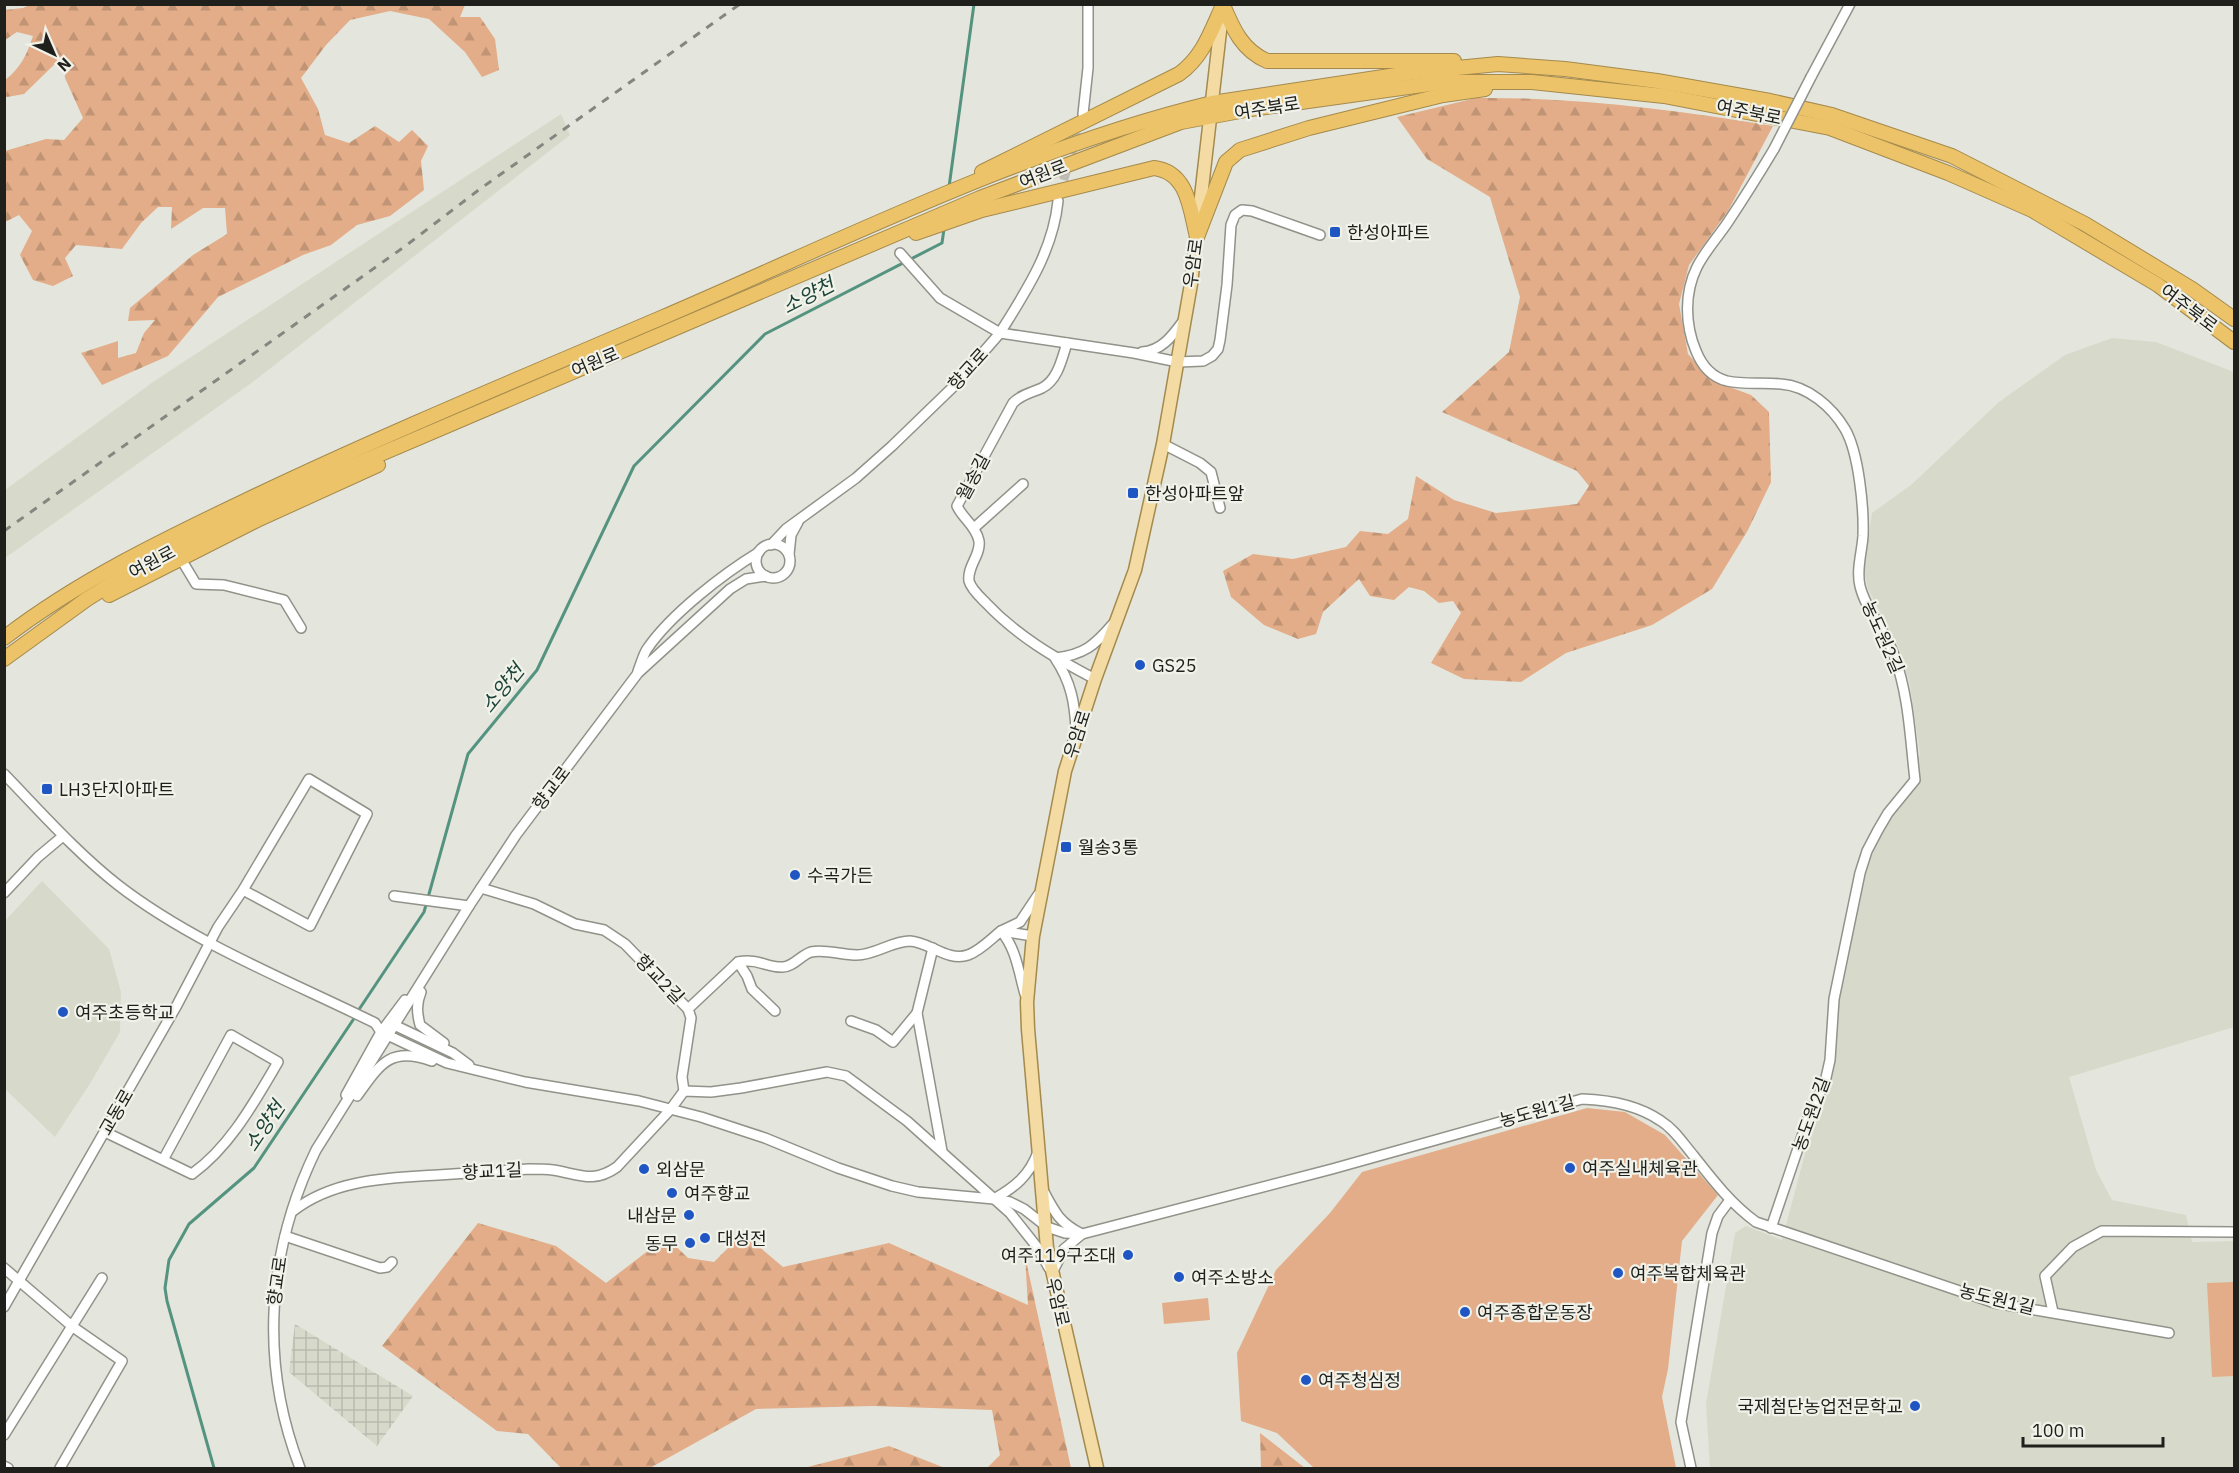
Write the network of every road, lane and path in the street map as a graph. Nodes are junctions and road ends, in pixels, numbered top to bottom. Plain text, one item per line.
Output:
1 (1088, 4) edge
2 (1850, 4) edge
3 (1223, 5) edge
4 (1498, 64) junction
5 (1532, 82) junction
6 (1212, 103) junction
7 (1083, 114) tunnel mouth
8 (1211, 117) junction
9 (981, 176) junction
10 (1058, 201) tunnel mouth
11 (981, 204) junction
12 (1320, 235) dead end
13 (1197, 237) junction
14 (900, 253) dead end
15 (1185, 318) junction
16 (2235, 319) edge
17 (1000, 333) junction
18 (2235, 342) edge
19 (1067, 343) junction
20 (1134, 353) junction
21 (1178, 362) junction
22 (438, 430) junction
23 (1163, 444) junction
24 (1023, 484) dead end
25 (1221, 508) dead end
26 (798, 521) junction
27 (974, 528) junction
28 (771, 545) junction
29 (759, 552) junction
30 (789, 554) junction
31 (181, 559) junction
32 (766, 576) junction
33 (87, 599) junction
34 (1119, 618) junction
35 (301, 628) dead end
36 (4, 638) edge
37 (1055, 658) junction
38 (4, 659) edge
39 (638, 673) junction
40 (1095, 679) junction
41 (1076, 734) junction
42 (4, 774) edge
43 (63, 836) junction
44 (481, 888) junction
45 (243, 890) junction
46 (1040, 892) junction
47 (4, 893) edge
48 (397, 896) dead end
49 (469, 906) junction
50 (1001, 931) junction
51 (1033, 936) junction
52 (210, 941) junction
53 (933, 948) junction
54 (738, 962) junction
55 (433, 965) junction
56 (1028, 1002) junction
57 (688, 1009) junction
58 (775, 1011) dead end
59 (916, 1013) junction
60 (371, 1021) junction
61 (851, 1021) dead end
62 (392, 1024) junction
63 (385, 1034) junction
64 (453, 1053) junction
65 (447, 1063) junction
66 (474, 1068) junction
67 (684, 1091) junction
68 (345, 1104) junction
69 (670, 1110) junction
70 (105, 1132) junction
71 (1040, 1148) junction
72 (942, 1151) junction
73 (163, 1160) junction
74 (1044, 1192) junction
75 (994, 1199) junction
76 (1730, 1200) junction
77 (293, 1211) junction
78 (1047, 1227) junction
79 (1771, 1228) junction
80 (2235, 1232) edge
81 (1082, 1234) junction
82 (285, 1236) junction
83 (392, 1262) dead end
84 (4, 1268) edge
85 (1052, 1274) junction
86 (102, 1278) dead end
87 (19, 1281) junction
88 (4, 1307) edge
89 (2053, 1312) junction
90 (73, 1327) junction
91 (2169, 1333) dead end
92 (4, 1435) edge
93 (60, 1468) edge
94 (300, 1468) edge
95 (1096, 1468) edge
96 (1691, 1468) edge

1 - 7 street
2 - 79 street, 농도원2길, bridge
3 - 4 highway
3 - 6 main road, 우암로
3 - 9 highway
4 - 6 highway, 여주북로
4 - 16 highway, 여주북로
5 - 8 highway, 여주북로
5 - 13 highway
5 - 18 highway, 여주북로
6 - 8 main road, 우암로
6 - 9 highway, 여원로
8 - 11 highway, 여원로
8 - 13 main road, 우암로
9 - 36 highway, 여원로
10 - 17 street
11 - 13 highway
11 - 22 highway, 여원로
12 - 21 street, 향교로
13 - 15 main road, 우암로
14 - 17 street
15 - 20 street
15 - 21 main road, 우암로
17 - 19 street, 향교로
17 - 26 street, 향교로
19 - 20 street, 향교로
19 - 27 street, 월송길
20 - 21 street, 향교로
21 - 23 main road, 우암로
22 - 31 highway
22 - 33 highway, 여원로
23 - 25 street
23 - 34 main road, 우암로
24 - 27 street
26 - 28 street, 향교로
26 - 30 street
27 - 37 street, 월송길
28 - 29 street
28 - 30 street
29 - 32 street
29 - 39 street, 향교로
30 - 32 street
31 - 33 highway
31 - 35 street
32 - 39 street, 향교로
33 - 38 highway, 여원로
34 - 37 street
34 - 40 main road, 우암로
37 - 40 street, 월송길
37 - 41 street
39 - 44 street, 향교로
40 - 41 main road, 우암로
41 - 46 main road, 우암로
42 - 43 street
43 - 47 street
43 - 52 street
44 - 49 street, 향교로
44 - 57 street, 향교2길
45 - 45 street, 교동로
45 - 52 street, 교동로
46 - 50 street
46 - 51 main road, 우암로
48 - 49 street
49 - 55 street, 향교로
50 - 51 street
50 - 53 street
50 - 56 street
51 - 56 main road, 우암로
52 - 60 street
52 - 70 street, 교동로
53 - 54 street
53 - 59 street
54 - 57 street, 향교2길
54 - 58 street
55 - 62 street, 향교로
55 - 64 street
56 - 71 main road, 우암로
57 - 67 street
59 - 61 street
59 - 72 street
60 - 62 street
60 - 63 street
62 - 63 street, 향교로
62 - 64 street
63 - 65 street
63 - 68 street, 향교로
64 - 66 street
65 - 66 street
65 - 68 street
66 - 69 street
67 - 69 street, 향교1길
67 - 72 street
68 - 77 street, 향교로
69 - 75 street
69 - 77 street, 향교1길
70 - 73 street
70 - 87 street, 교동로
71 - 74 main road, 우암로
71 - 75 street
72 - 75 street
73 - 73 street
74 - 78 main road, 우암로
74 - 81 street
75 - 78 street
75 - 85 street
76 - 79 street, 농도원1길
76 - 81 street, 농도원1길
76 - 96 street
77 - 82 street, 향교로
78 - 81 street, 농도원1길
78 - 85 main road, 우암로
79 - 89 street, 농도원1길
80 - 89 street
81 - 85 street
82 - 83 street
82 - 94 street, 향교로
84 - 87 street
85 - 95 main road, 우암로
86 - 90 street
87 - 88 street, 교동로
87 - 90 street
89 - 91 street, 농도원1길
90 - 92 street
90 - 93 street

